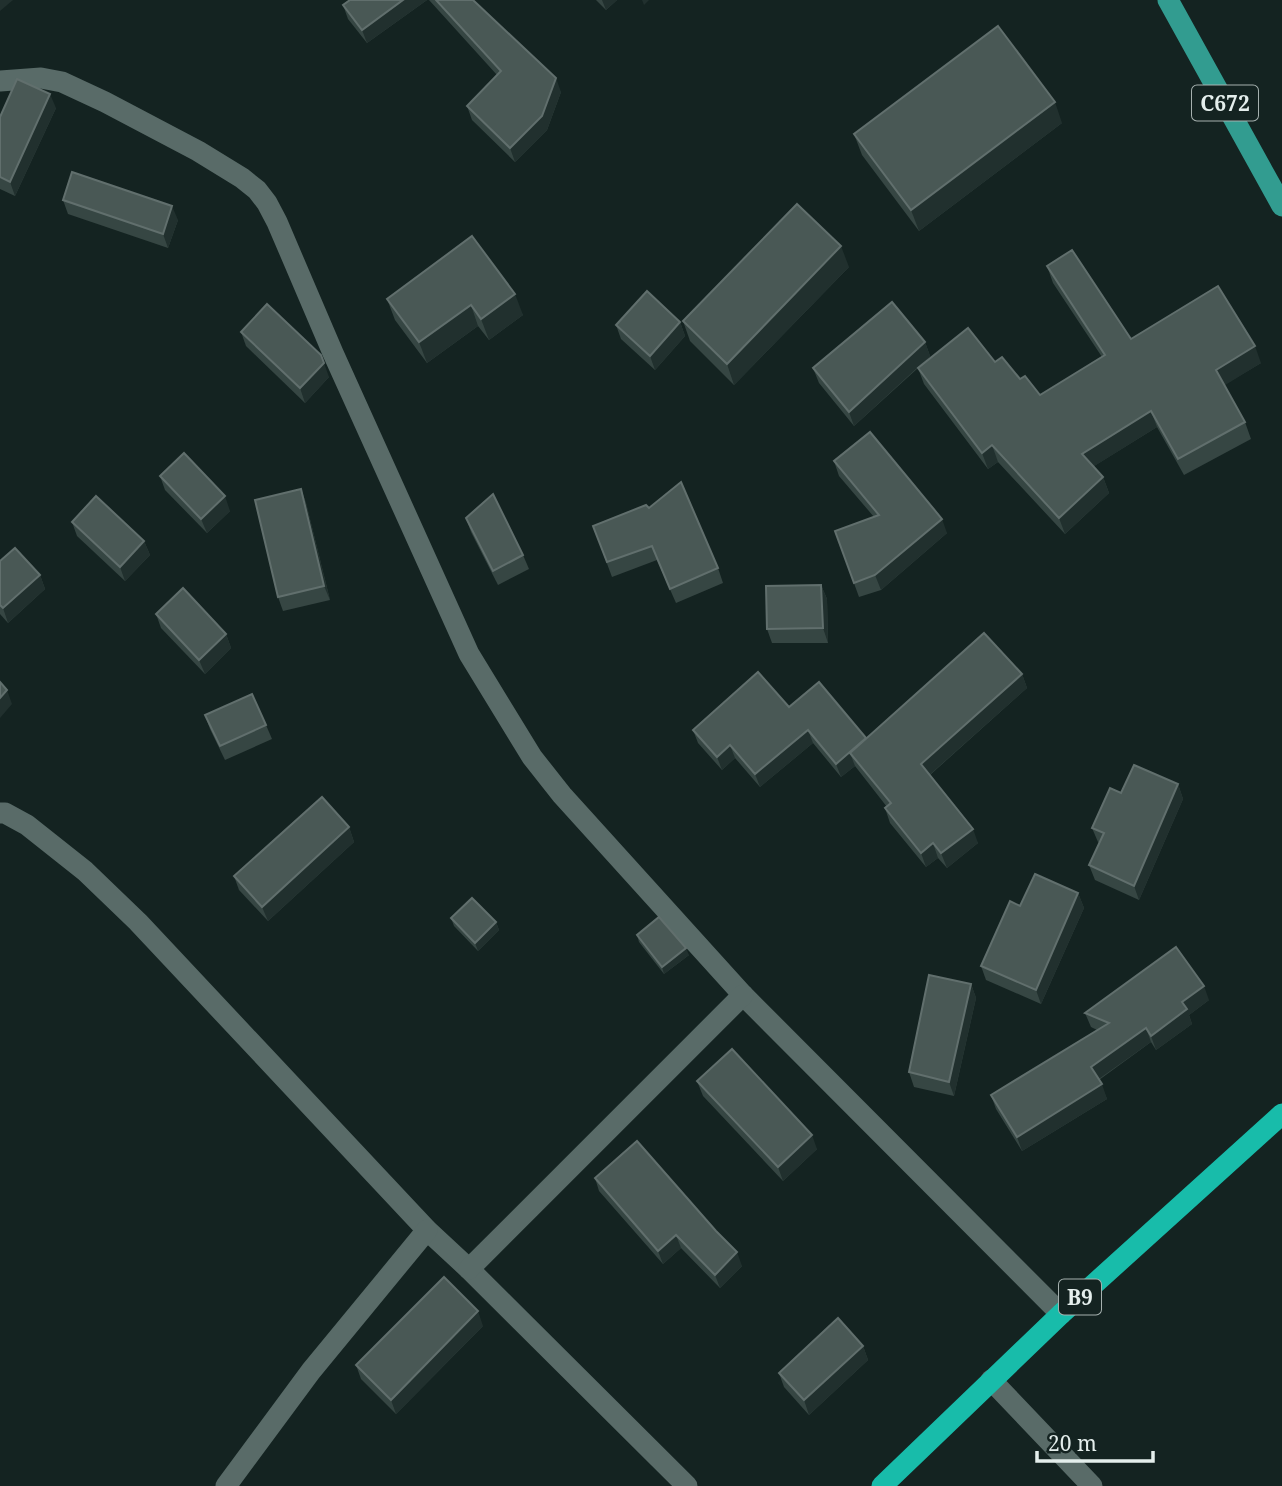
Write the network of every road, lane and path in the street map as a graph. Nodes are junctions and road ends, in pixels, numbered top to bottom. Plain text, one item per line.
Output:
1 (1168, 0) edge
2 (0, 80) edge
3 (1282, 206) edge
4 (0, 813) edge
5 (743, 995) junction
6 (1282, 1114) edge
7 (427, 1230) junction
8 (469, 1269) junction
9 (1061, 1314) junction
10 (991, 1380) junction
11 (226, 1486) edge
12 (687, 1486) edge
13 (882, 1486) edge
14 (1092, 1486) edge

1 - 3 main road, C672
2 - 5 street
4 - 7 street
5 - 8 street
5 - 9 street
6 - 9 highway, B9
7 - 8 street
7 - 11 street
8 - 12 street
9 - 10 highway, B9
10 - 13 highway, B9
10 - 14 street

